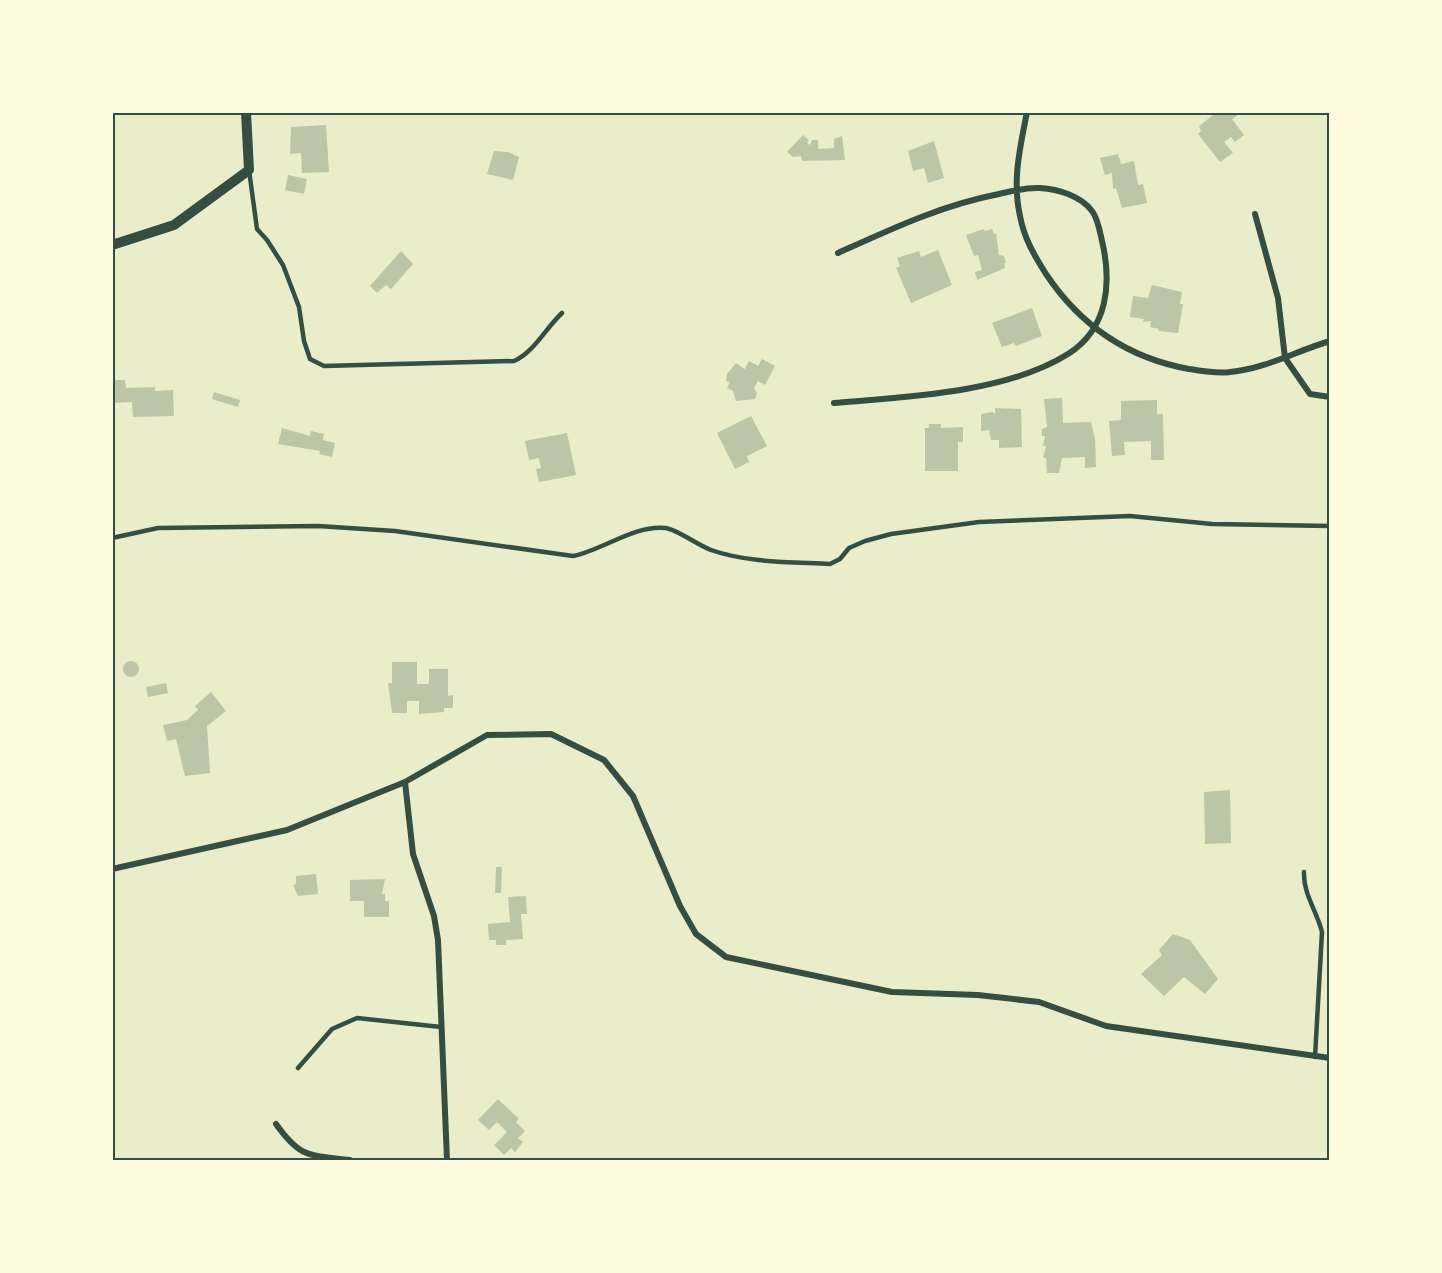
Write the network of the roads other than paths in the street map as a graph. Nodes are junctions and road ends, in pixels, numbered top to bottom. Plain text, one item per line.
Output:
1 (246, 112) edge
2 (1027, 112) edge
3 (249, 170) junction
4 (1016, 191) junction
5 (1255, 214) dead end
6 (112, 245) edge
7 (838, 253) dead end
8 (562, 313) dead end
9 (1095, 329) junction
10 (1329, 341) edge
11 (1285, 358) junction
12 (1329, 397) edge
13 (834, 403) dead end
14 (1329, 526) edge
15 (112, 538) edge
16 (405, 782) junction
17 (112, 869) edge
18 (1304, 872) dead end
19 (441, 1027) junction
20 (1315, 1057) junction
21 (1329, 1058) edge
22 (298, 1068) dead end
23 (276, 1124) dead end
24 (350, 1161) edge
25 (447, 1161) edge

1 - 3 street
2 - 4 street
3 - 6 street
3 - 8 lane
4 - 7 street
4 - 9 street
4 - 9 street
5 - 11 street
9 - 11 street
9 - 13 street
10 - 11 street
11 - 12 street
14 - 15 lane
16 - 17 street
16 - 19 street
16 - 20 street
18 - 20 lane
19 - 22 lane
19 - 25 street
20 - 21 street
23 - 24 street

